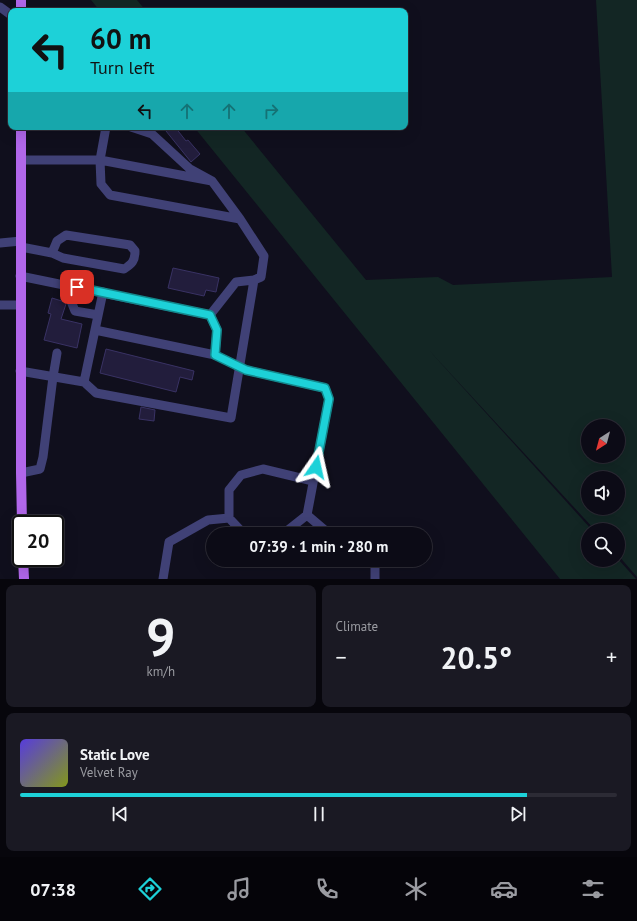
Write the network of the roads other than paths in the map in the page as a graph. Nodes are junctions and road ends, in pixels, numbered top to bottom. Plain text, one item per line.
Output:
1 (21, 130) edge
2 (105, 130) edge
3 (140, 130) edge
4 (21, 160) junction
5 (100, 160) junction
6 (212, 181) junction
7 (240, 219) junction
8 (0, 243) edge
9 (21, 244) junction
10 (52, 253) junction
11 (20, 276) junction
12 (254, 280) junction
13 (64, 284) junction
14 (103, 292) junction
15 (0, 305) edge
16 (20, 305) junction
17 (98, 315) junction
18 (210, 315) junction
19 (95, 330) junction
20 (57, 353) dead end
21 (215, 355) junction
22 (239, 367) junction
23 (20, 371) junction
24 (53, 377) junction
25 (84, 382) junction
26 (21, 473) junction
27 (314, 481) junction
28 (22, 515) edge
29 (307, 515) junction
30 (228, 518) junction
31 (237, 527) edge
32 (292, 527) edge
33 (321, 527) edge
34 (23, 567) edge
35 (375, 567) edge
36 (24, 579) edge
37 (162, 579) edge
38 (375, 579) edge

1 - 4 main road
2 - 5 lane
3 - 6 lane
4 - 5 lane
4 - 9 main road
5 - 6 lane
5 - 7 lane
6 - 7 lane
7 - 12 lane
8 - 9 lane
9 - 10 lane
9 - 11 main road
10 - 10 lane
11 - 13 lane
11 - 16 main road
12 - 18 lane
12 - 22 lane
13 - 14 lane
13 - 17 lane
14 - 17 lane
14 - 18 lane
15 - 16 lane
16 - 23 main road
17 - 19 lane
18 - 21 lane
19 - 21 lane
19 - 25 lane
20 - 24 lane
21 - 22 lane
22 - 25 lane
22 - 27 lane
23 - 24 lane
23 - 26 main road
24 - 25 lane
24 - 26 lane
26 - 28 main road
27 - 29 lane
27 - 30 lane
29 - 32 lane
29 - 33 lane
30 - 31 lane
30 - 37 lane
34 - 36 main road
35 - 38 lane

